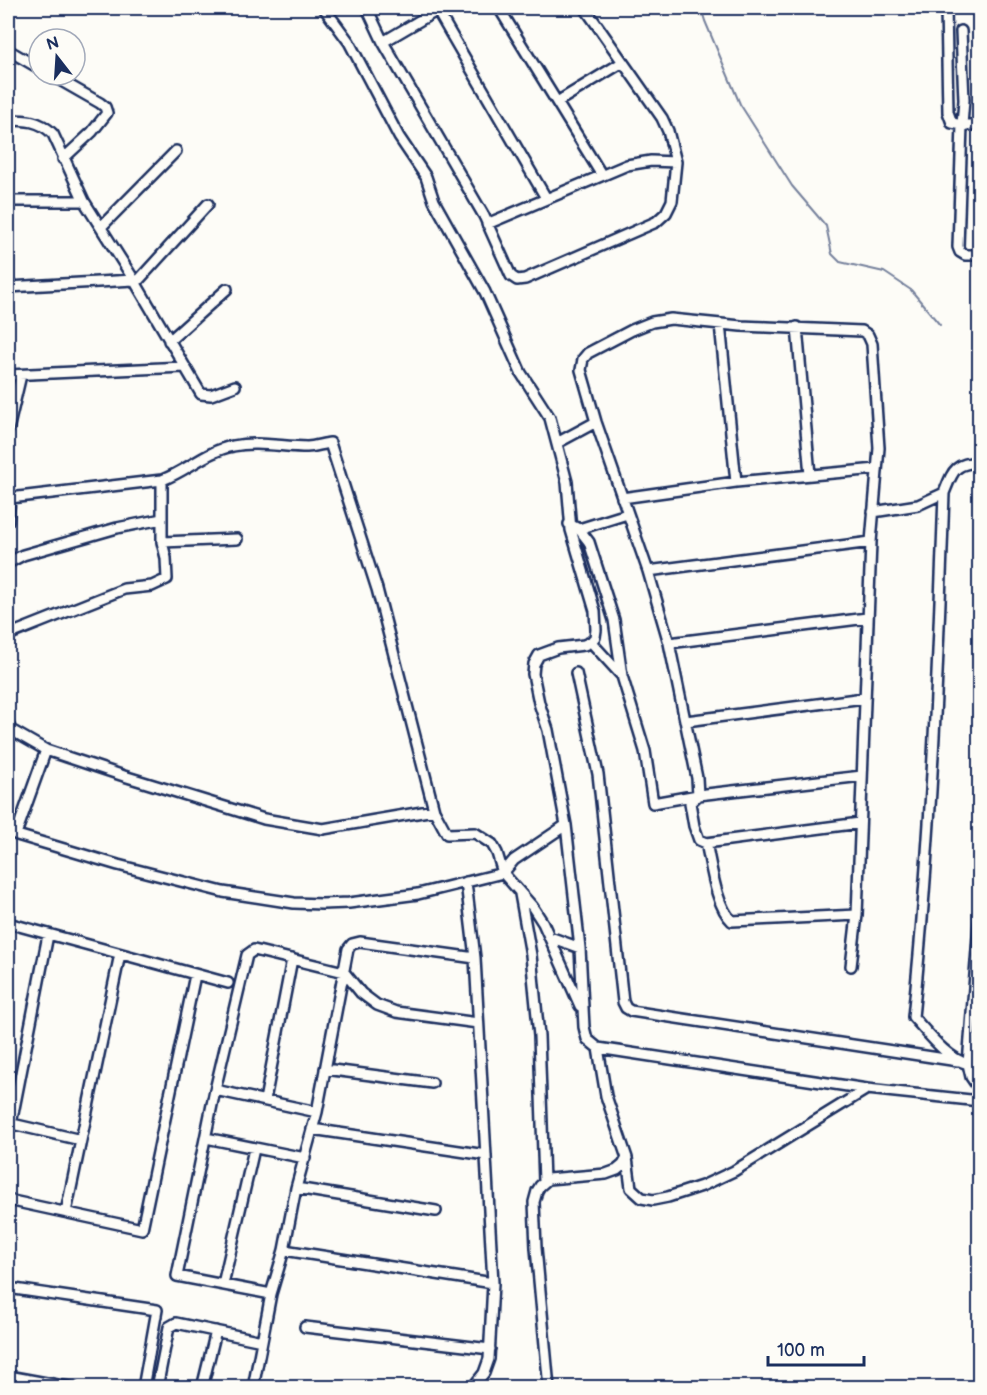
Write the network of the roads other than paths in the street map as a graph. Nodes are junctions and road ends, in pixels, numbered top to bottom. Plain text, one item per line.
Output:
1 (324, 8) edge
2 (367, 8) edge
3 (499, 8) edge
4 (585, 8) edge
5 (946, 8) edge
6 (439, 9) edge
7 (961, 31) dead end
8 (383, 42) junction
9 (8, 50) edge
10 (27, 61) edge
11 (623, 62) junction
12 (71, 87) edge
13 (557, 102) junction
14 (8, 120) edge
15 (962, 125) junction
16 (980, 125) edge
17 (176, 151) dead end
18 (63, 159) junction
19 (676, 162) junction
20 (601, 174) junction
21 (546, 198) junction
22 (8, 201) edge
23 (84, 201) junction
24 (208, 204) dead end
25 (487, 224) junction
26 (100, 227) junction
27 (980, 255) edge
28 (135, 282) junction
29 (8, 286) edge
30 (226, 289) dead end
31 (720, 324) junction
32 (796, 327) junction
33 (169, 341) junction
34 (184, 367) junction
35 (8, 375) edge
36 (21, 375) junction
37 (235, 386) dead end
38 (596, 422) junction
39 (8, 430) edge
40 (557, 443) junction
41 (980, 462) edge
42 (877, 469) junction
43 (810, 475) junction
44 (162, 480) junction
45 (736, 482) junction
46 (8, 486) edge
47 (944, 493) junction
48 (10, 498) junction
49 (622, 498) junction
50 (873, 512) junction
51 (627, 514) junction
52 (162, 519) junction
53 (8, 521) edge
54 (569, 524) junction
55 (579, 529) junction
56 (237, 539) dead end
57 (162, 542) junction
58 (871, 542) junction
59 (8, 563) edge
60 (648, 571) junction
61 (867, 618) junction
62 (8, 635) edge
63 (591, 642) junction
64 (669, 643) junction
65 (576, 673) dead end
66 (622, 676) junction
67 (864, 698) junction
68 (686, 721) junction
69 (8, 724) edge
70 (46, 750) junction
71 (862, 776) junction
72 (698, 795) junction
73 (434, 810) junction
74 (860, 823) junction
75 (566, 825) junction
76 (12, 832) edge
77 (706, 843) junction
78 (503, 873) junction
79 (466, 882) junction
80 (519, 892) junction
81 (980, 911) edge
82 (857, 915) junction
83 (8, 923) edge
84 (48, 935) junction
85 (550, 937) junction
86 (580, 948) junction
87 (120, 954) junction
88 (475, 958) junction
89 (292, 959) junction
90 (851, 966) dead end
91 (344, 972) junction
92 (195, 975) junction
93 (228, 983) dead end
94 (582, 1011) junction
95 (478, 1023) junction
96 (598, 1048) junction
97 (964, 1063) junction
98 (325, 1069) junction
99 (432, 1083) dead end
100 (867, 1089) junction
101 (215, 1090) junction
102 (980, 1090) edge
103 (265, 1100) junction
104 (980, 1101) edge
105 (317, 1112) junction
106 (9, 1124) edge
107 (312, 1129) junction
108 (206, 1138) junction
109 (81, 1140) junction
110 (254, 1149) junction
111 (486, 1155) junction
112 (305, 1158) junction
113 (627, 1158) junction
114 (544, 1182) junction
115 (296, 1188) junction
116 (8, 1200) edge
117 (436, 1211) dead end
118 (66, 1212) junction
119 (284, 1250) junction
120 (493, 1283) junction
121 (223, 1284) junction
122 (8, 1288) edge
123 (271, 1294) junction
124 (305, 1327) dead end
125 (216, 1331) junction
126 (262, 1341) junction
127 (490, 1349) junction
128 (8, 1376) edge
129 (74, 1388) edge
130 (143, 1388) edge
131 (157, 1388) edge
132 (202, 1388) edge
133 (253, 1388) edge
134 (472, 1388) edge
135 (549, 1388) edge

1 - 40 street
2 - 8 street
3 - 13 street
4 - 11 street
5 - 15 street
6 - 8 street
6 - 21 street
7 - 15 street
8 - 25 street
9 - 10 street
11 - 13 street
11 - 19 street
12 - 18 street
13 - 20 street
14 - 18 street
15 - 16 street
15 - 27 street
17 - 26 street
18 - 23 street
19 - 20 street
19 - 25 street
20 - 21 street
21 - 25 street
22 - 23 street
23 - 26 street
24 - 28 street
26 - 28 street
28 - 29 street
28 - 33 street
30 - 33 street
31 - 32 street
31 - 38 street
31 - 45 street
32 - 42 street
32 - 43 street
33 - 34 street
34 - 36 street
34 - 37 street
35 - 36 street
36 - 39 street
38 - 40 street
38 - 49 street
40 - 54 street
41 - 47 street
42 - 43 street
42 - 50 street
43 - 45 street
44 - 48 street
44 - 52 street
44 - 73 street
45 - 49 street
46 - 48 street
47 - 50 street
47 - 97 street
48 - 53 street
49 - 51 street
50 - 58 street
51 - 55 street
51 - 60 street
52 - 57 street
52 - 59 street
54 - 55 street
54 - 63 street
55 - 66 street
56 - 57 street
57 - 62 street
58 - 60 street
58 - 61 street
60 - 64 street
61 - 64 street
61 - 67 street
63 - 66 street
63 - 75 street
64 - 68 street
65 - 97 street
66 - 72 street
67 - 68 street
67 - 71 street
68 - 72 street
69 - 70 street
70 - 73 street
70 - 76 street
71 - 72 street
71 - 74 street
72 - 77 street
73 - 78 street
74 - 77 street
74 - 82 street
75 - 78 street
75 - 86 street
76 - 79 street
77 - 82 street
78 - 79 street
78 - 80 street
79 - 88 street
80 - 85 street
80 - 114 street
81 - 97 street
82 - 90 street
83 - 84 street
84 - 87 street
84 - 106 street
85 - 86 street
85 - 94 street
86 - 94 street
87 - 92 street
87 - 109 street
88 - 91 street
88 - 95 street
89 - 91 street
89 - 101 street
89 - 103 street
91 - 95 street
91 - 98 street
92 - 93 street
92 - 118 street
94 - 96 street
95 - 111 street
96 - 100 street
96 - 113 street
97 - 102 street
98 - 99 street
98 - 105 street
100 - 104 street
100 - 113 street
101 - 103 street
101 - 108 street
103 - 105 street
105 - 107 street
106 - 109 street
107 - 111 street
107 - 112 street
108 - 110 street
108 - 121 street
109 - 118 street
110 - 112 street
110 - 121 street
111 - 120 street
112 - 115 street
113 - 114 street
114 - 135 street
115 - 117 street
115 - 119 street
116 - 118 street
119 - 120 street
119 - 123 street
120 - 127 street
121 - 123 street
122 - 130 street
123 - 126 street
124 - 127 street
125 - 126 street
125 - 131 street
125 - 132 street
126 - 133 street
127 - 134 street
128 - 129 street

